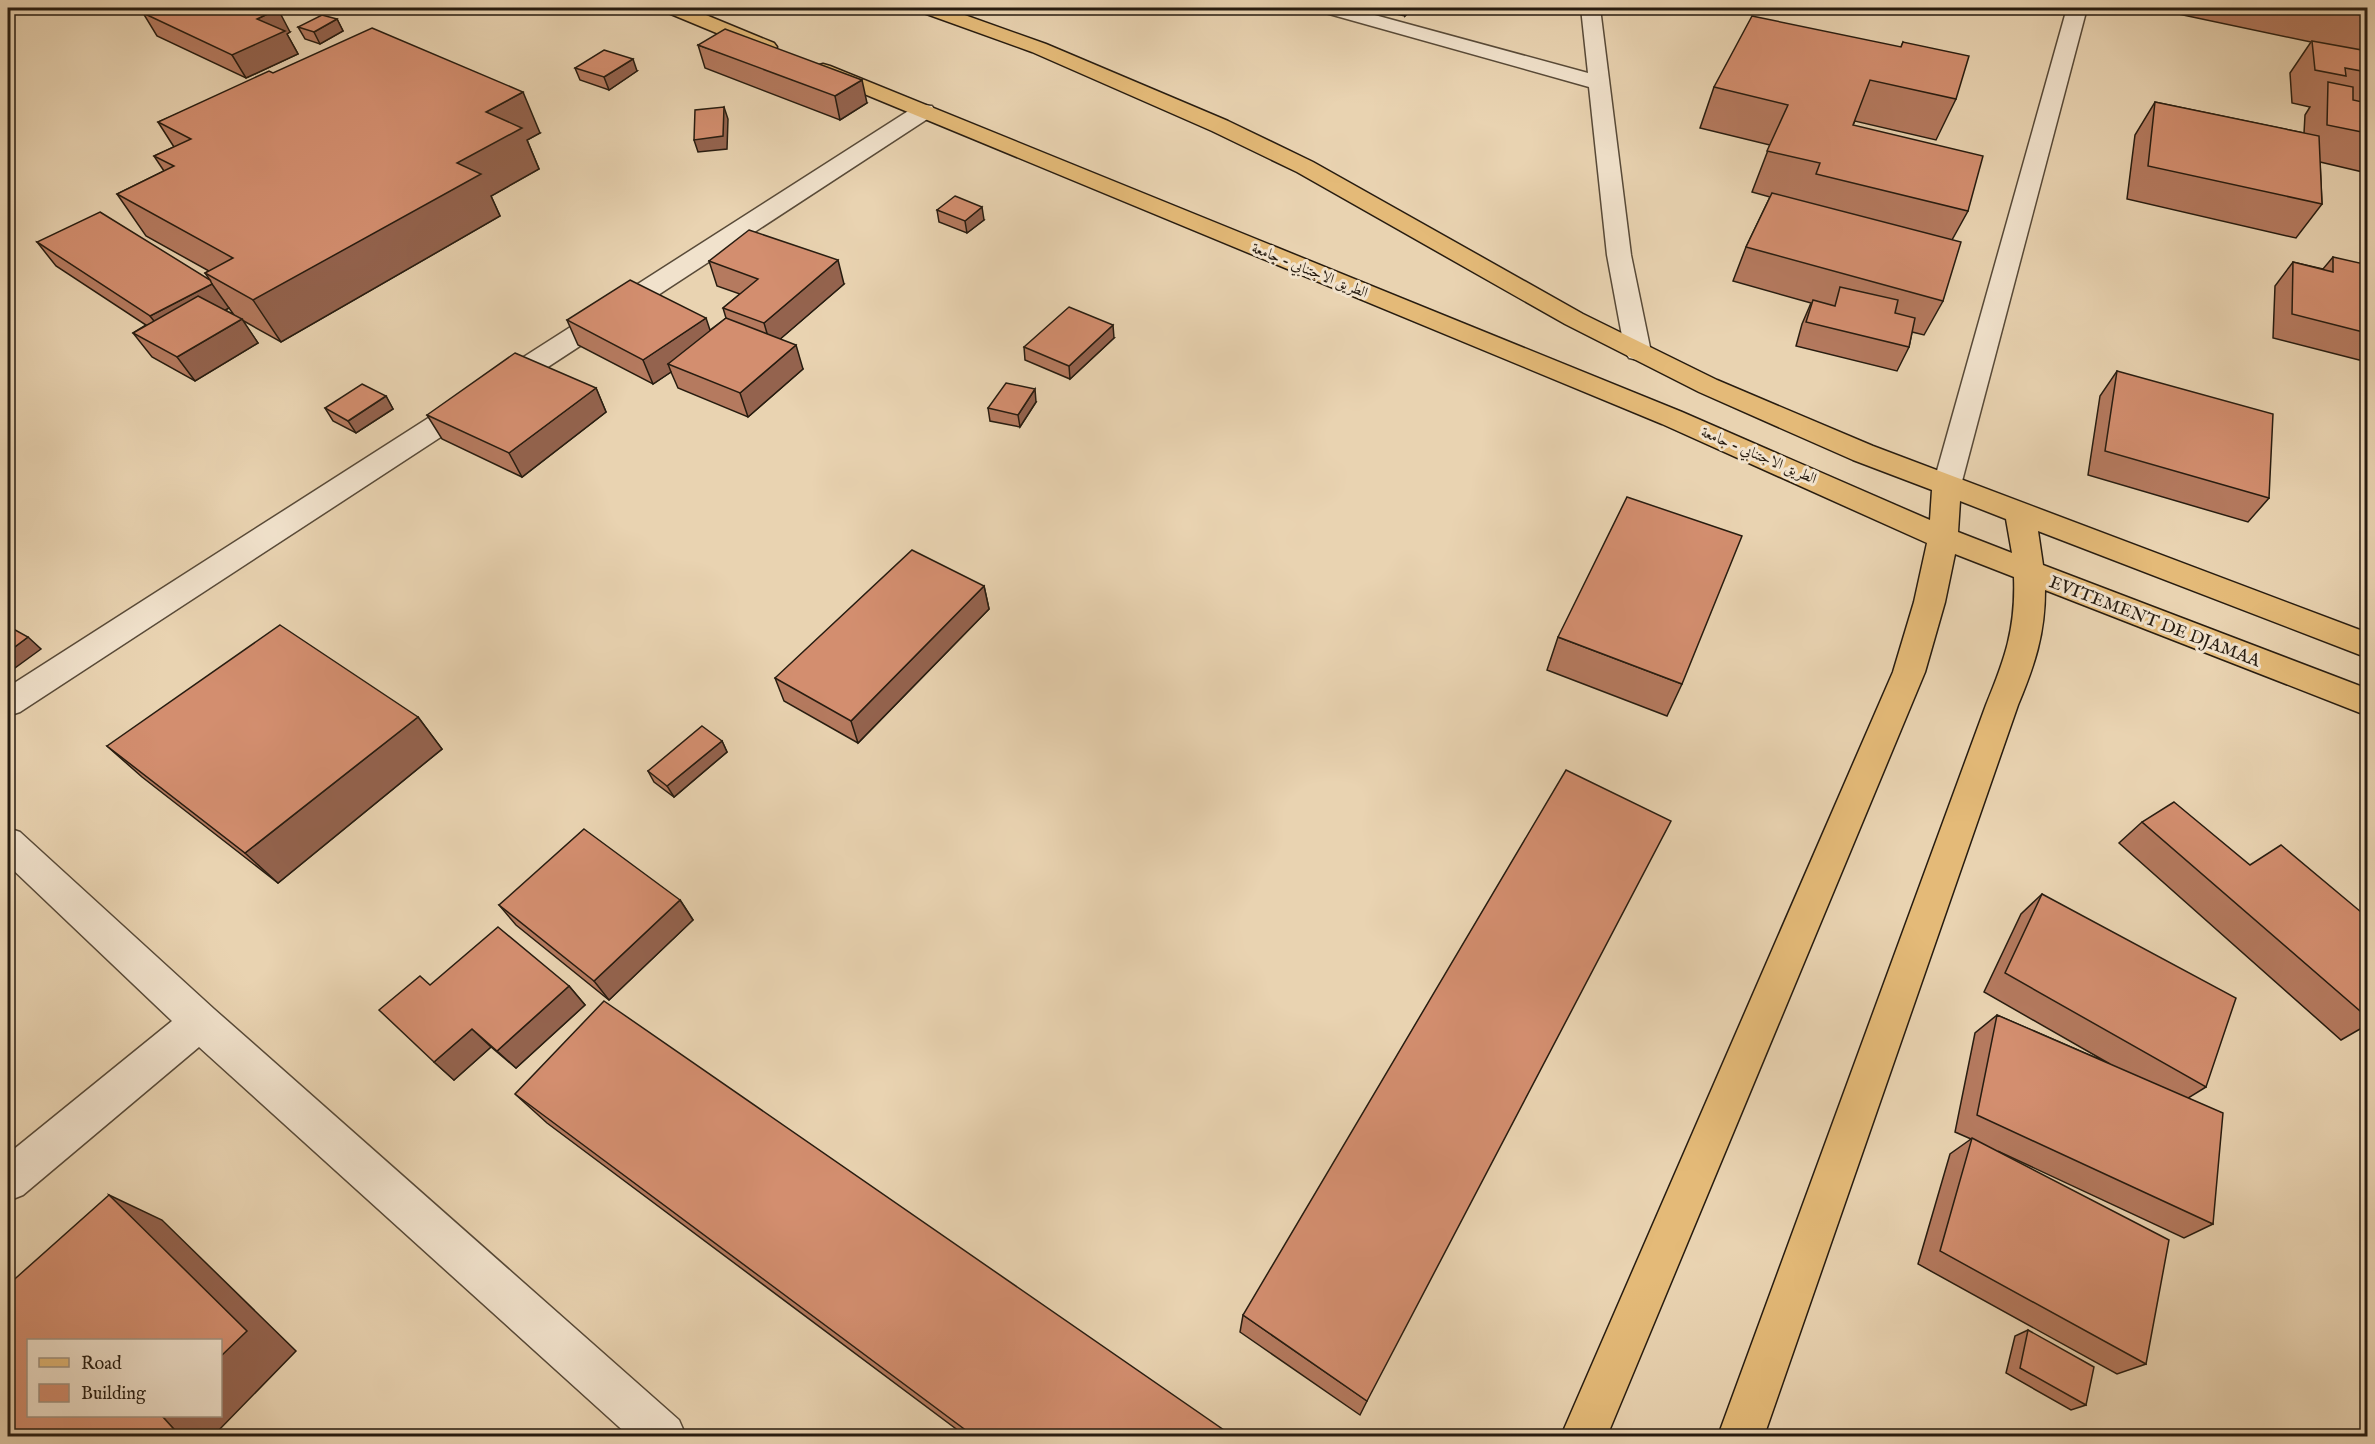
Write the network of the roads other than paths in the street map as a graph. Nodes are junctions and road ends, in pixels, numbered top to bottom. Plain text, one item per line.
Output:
1 (673, 8) edge
2 (928, 8) edge
3 (1329, 8) edge
4 (1591, 8) edge
5 (2077, 8) edge
6 (1600, 83) junction
7 (924, 111) junction
8 (1638, 352) junction
9 (1947, 485) junction
10 (2020, 514) junction
11 (1943, 538) junction
12 (2030, 572) junction
13 (2367, 646) edge
14 (2367, 703) edge
15 (8, 704) edge
16 (8, 843) edge
17 (200, 1022) junction
18 (8, 1180) edge
19 (663, 1437) edge
20 (1584, 1437) edge
21 (1741, 1437) edge

1 - 7 main road, الطريق الاجتنابي - جامعة
2 - 8 main road
3 - 6 street
4 - 6 street
5 - 9 street
6 - 8 street
7 - 11 main road, الطريق الاجتنابي - جامعة
7 - 15 street
8 - 9 main road
9 - 10 main road
9 - 11 main road
10 - 12 main road
10 - 13 main road
11 - 12 main road, EVITEMENT DE DJAMAA
11 - 20 main road
12 - 14 main road, EVITEMENT DE DJAMAA
12 - 21 main road
16 - 17 street
17 - 18 street
17 - 19 street

